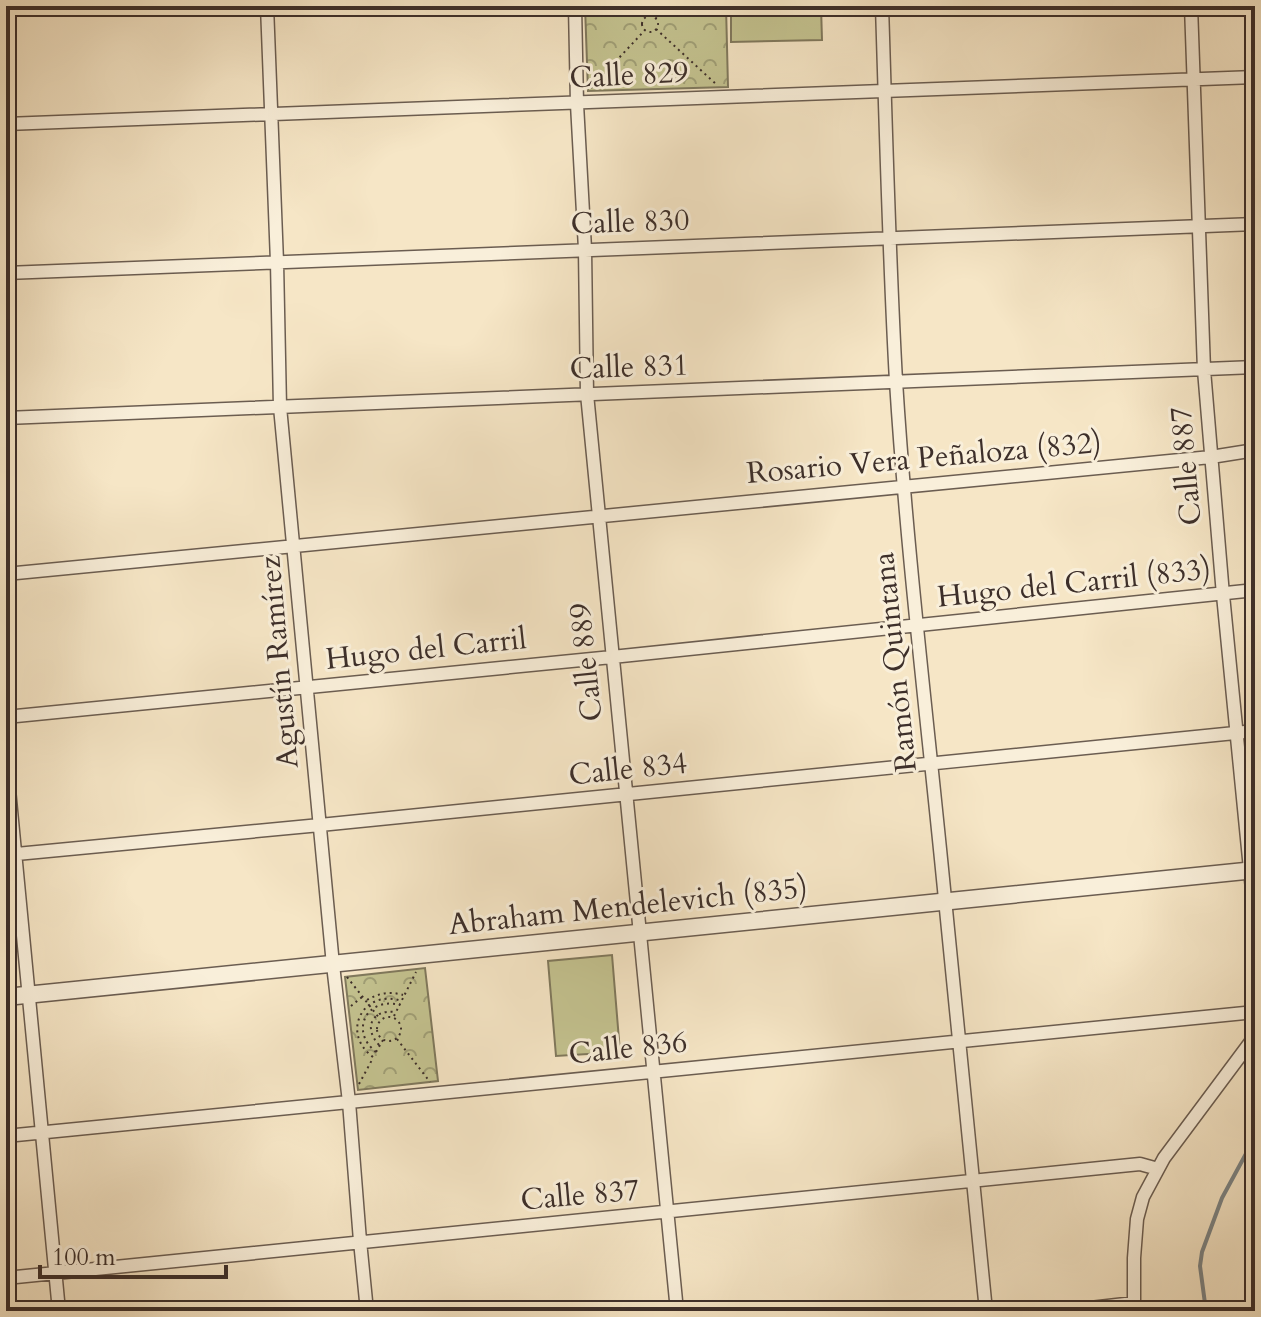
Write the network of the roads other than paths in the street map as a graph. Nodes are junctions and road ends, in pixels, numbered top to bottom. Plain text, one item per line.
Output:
1 (267, 6) edge
2 (575, 6) edge
3 (882, 6) edge
4 (1191, 6) edge
5 (1255, 77) edge
6 (1194, 79) junction
7 (885, 90) junction
8 (577, 104) junction
9 (270, 115) junction
10 (6, 124) edge
11 (1255, 224) edge
12 (1199, 227) junction
13 (890, 240) junction
14 (585, 249) junction
15 (277, 262) junction
16 (6, 273) edge
17 (1255, 367) edge
18 (1204, 370) junction
19 (896, 381) junction
20 (587, 394) junction
21 (280, 407) junction
22 (6, 418) edge
23 (1255, 450) edge
24 (1211, 457) junction
25 (904, 486) junction
26 (598, 516) junction
27 (294, 547) junction
28 (6, 574) edge
29 (1255, 590) edge
30 (1223, 595) junction
31 (915, 625) junction
32 (612, 657) junction
33 (307, 687) junction
34 (6, 717) edge
35 (1255, 731) edge
36 (1236, 733) junction
37 (6, 758) edge
38 (932, 764) junction
39 (625, 795) junction
40 (320, 825) junction
41 (11, 855) edge
42 (1252, 870) edge
43 (946, 901) junction
44 (1255, 920) edge
45 (639, 933) junction
46 (335, 964) junction
47 (28, 995) junction
48 (6, 997) edge
49 (1255, 1012) edge
50 (1255, 1036) edge
51 (959, 1041) junction
52 (653, 1072) junction
53 (349, 1102) junction
54 (41, 1132) junction
55 (6, 1136) edge
56 (1158, 1169) junction
57 (972, 1181) junction
58 (667, 1213) junction
59 (360, 1241) junction
60 (55, 1273) junction
61 (6, 1278) edge
62 (1136, 1307) edge
63 (59, 1311) edge
64 (367, 1311) edge
65 (677, 1311) edge
66 (986, 1311) edge
67 (1064, 1311) edge

1 - 9 street, Agustín Ramírez
2 - 8 street, Calle 889
3 - 7 street, Ramón Quintana
4 - 6 street, Calle 887
5 - 6 street, Calle 829
6 - 7 street, Calle 829
6 - 12 street, Calle 887
7 - 8 street, Calle 829
7 - 13 street, Ramón Quintana
8 - 9 street, Calle 829
8 - 14 street, Calle 889
9 - 10 street, Calle 829
9 - 15 street, Agustín Ramírez
11 - 12 street, Calle 830
12 - 13 street, Calle 830
12 - 18 street, Calle 887
13 - 14 street, Calle 830
13 - 19 street, Ramón Quintana
14 - 15 street, Calle 830
14 - 20 street, Calle 889
15 - 16 street, Calle 830
15 - 21 street, Agustín Ramírez
17 - 18 street, Calle 831
18 - 19 street, Calle 831
18 - 24 street, Calle 887
19 - 20 street, Calle 831
19 - 25 street, Ramón Quintana
20 - 21 street, Calle 831
20 - 26 street, Calle 889
21 - 22 street, Calle 831
21 - 27 street, Agustín Ramírez
23 - 24 street, Rosario Vera Peñaloza (832)
24 - 25 street, Rosario Vera Peñaloza (832)
24 - 30 street, Calle 887
25 - 26 street, Rosario Vera Peñaloza (832)
25 - 31 street, Ramón Quintana
26 - 27 street, Rosario Vera Peñaloza (832)
26 - 32 street, Calle 889
27 - 28 street, Rosario Vera Peñaloza (832)
27 - 33 street, Agustín Ramírez
29 - 30 street, Hugo del Carril (833)
30 - 31 street, Hugo del Carril (833)
30 - 36 street, Calle 887
31 - 32 street, Hugo del Carril (833)
31 - 38 street, Ramón Quintana
32 - 33 street, Hugo del Carril
32 - 39 street, Calle 889
33 - 34 street, Hugo del Carril
33 - 40 street, Agustín Ramírez
35 - 36 street, Calle 834
36 - 38 street, Calle 834
36 - 42 street, Calle 887
37 - 41 street
38 - 39 street, Calle 834
38 - 43 street, Ramón Quintana
39 - 40 street, Calle 834
39 - 45 street, Calle 889
40 - 41 street, Calle 834
40 - 46 street, Agustín Ramírez
41 - 47 street
42 - 43 street, Abraham Mendelevich (835)
42 - 44 street, Calle 887
43 - 45 street, Abraham Mendelevich (835)
43 - 51 street, Ramón Quintana
45 - 46 street, Abraham Mendelevich (835)
45 - 52 street, Calle 889
46 - 47 street, Abraham Mendelevich (835)
46 - 53 street, Agustín Ramírez
47 - 48 street, Abraham Mendelevich (835)
47 - 54 street
49 - 51 street, Calle 836
50 - 56 street
51 - 52 street, Calle 836
51 - 57 street, Ramón Quintana
52 - 53 street, Calle 836
52 - 58 street, Calle 889
53 - 54 street, Calle 836
53 - 59 street, Agustín Ramírez
54 - 55 street, Calle 836
54 - 60 street
56 - 57 street, Calle 837
56 - 62 street
57 - 58 street, Calle 837
57 - 66 street, Ramón Quintana
58 - 59 street, Calle 837
58 - 65 street, Calle 889
59 - 60 street, Calle 837
59 - 64 street, Agustín Ramírez
60 - 61 street, Calle 837
60 - 63 street
62 - 67 street

